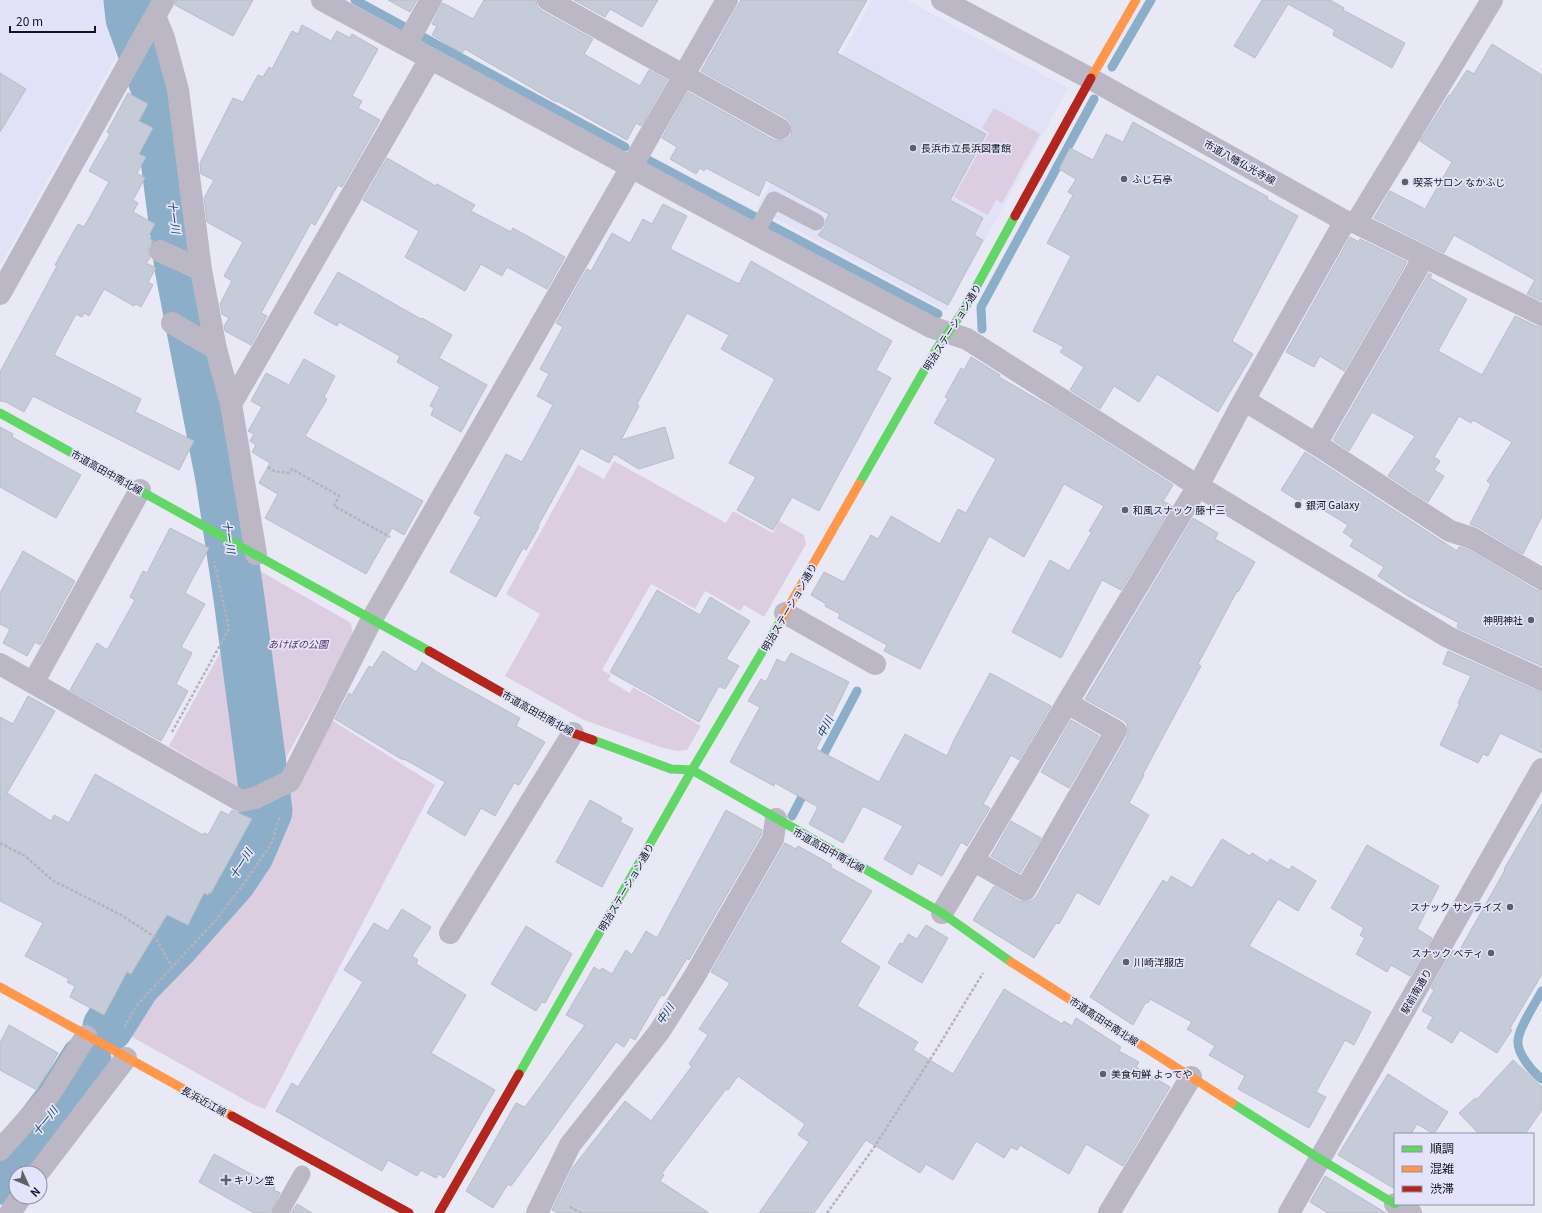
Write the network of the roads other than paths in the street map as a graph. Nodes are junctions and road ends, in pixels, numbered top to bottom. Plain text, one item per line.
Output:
1 (322, 0) edge
2 (431, 0) edge
3 (548, 0) edge
4 (727, 0) edge
5 (942, 0) edge
6 (1136, 0) edge
7 (1492, 0) edge
8 (157, 13) edge
9 (411, 36) junction
10 (430, 59) junction
11 (683, 76) junction
12 (1091, 79) junction
13 (780, 129) dead end
14 (631, 168) junction
15 (816, 222) dead end
16 (1351, 222) junction
17 (760, 225) junction
18 (160, 251) dead end
19 (1424, 257) junction
20 (198, 268) junction
21 (0, 294) edge
22 (1542, 315) edge
23 (172, 323) dead end
24 (948, 333) junction
25 (213, 347) junction
26 (1244, 400) junction
27 (231, 404) junction
28 (0, 413) edge
29 (1316, 444) junction
30 (1198, 486) junction
31 (140, 490) junction
32 (247, 550) junction
33 (1542, 579) edge
34 (785, 613) junction
35 (372, 619) junction
36 (0, 664) edge
37 (875, 664) dead end
38 (1542, 680) edge
39 (33, 683) junction
40 (1067, 703) junction
41 (573, 733) junction
42 (1542, 769) edge
43 (692, 770) junction
44 (776, 819) junction
45 (973, 860) junction
46 (942, 913) junction
47 (450, 933) dead end
48 (0, 987) edge
49 (86, 1036) junction
50 (126, 1058) junction
51 (1190, 1077) junction
52 (0, 1150) edge
53 (1320, 1160) junction
54 (44, 1165) edge
55 (302, 1174) dead end
56 (1394, 1203) edge
57 (1397, 1205) edge
58 (280, 1213) edge
59 (408, 1213) edge
60 (439, 1213) edge
61 (537, 1213) edge
62 (1109, 1213) edge
63 (1290, 1213) edge
64 (1410, 1213) edge

1 - 9 street
2 - 9 street
3 - 11 street
4 - 11 street
5 - 12 street, 市道八幡仏光寺線
6 - 12 street, 明治ステーション通り
7 - 16 street
8 - 20 street
8 - 21 street
9 - 10 street
10 - 14 street
10 - 27 street
11 - 13 street
11 - 14 street
12 - 16 street, 市道八幡仏光寺線
12 - 24 street, 明治ステーション通り
14 - 17 street
14 - 35 street
15 - 17 lane
16 - 19 street, 市道八幡仏光寺線
16 - 26 street
17 - 24 street
18 - 20 street
19 - 22 street, 市道八幡仏光寺線
19 - 29 street
20 - 25 street
23 - 25 street
24 - 30 street
24 - 34 street, 明治ステーション通り
25 - 27 street
26 - 29 street
26 - 30 street
27 - 32 street
28 - 31 street, 市道高田中南北線
29 - 33 street
30 - 38 street
30 - 40 street
31 - 32 street, 市道高田中南北線
31 - 39 street
32 - 35 street, 市道高田中南北線
34 - 37 street
34 - 43 street, 明治ステーション通り
35 - 39 street
35 - 41 street, 市道高田中南北線
36 - 39 street
40 - 45 street
40 - 45 street
41 - 43 street, 市道高田中南北線
41 - 47 street
42 - 53 street, 駅前南通り
43 - 44 street, 市道高田中南北線
43 - 60 street, 明治ステーション通り
44 - 46 street, 市道高田中南北線
44 - 61 street
45 - 46 street
46 - 51 street, 市道高田中南北線
48 - 49 street, 長浜近江線
49 - 50 street, 長浜近江線
49 - 52 street
50 - 54 street
50 - 59 street, 長浜近江線
51 - 53 street, 市道高田中南北線
51 - 62 street
53 - 56 street, 市道高田中南北線
53 - 63 street, 駅前南通り
55 - 58 lane
57 - 64 street, 市道高田中南北線

